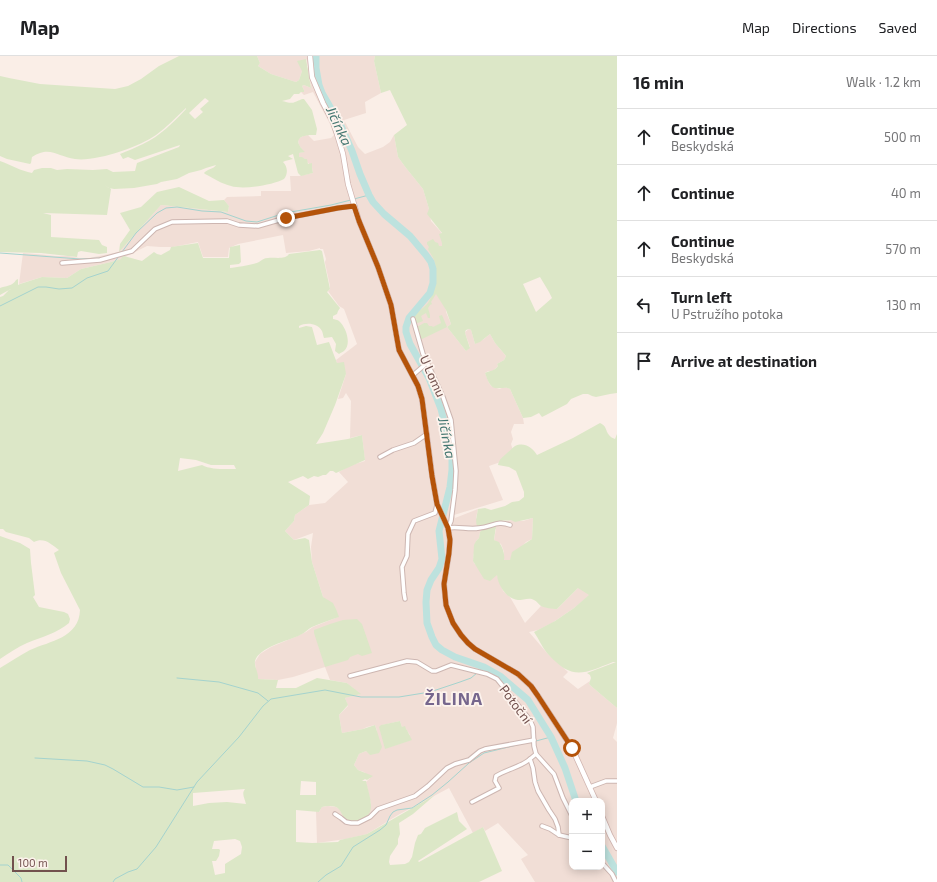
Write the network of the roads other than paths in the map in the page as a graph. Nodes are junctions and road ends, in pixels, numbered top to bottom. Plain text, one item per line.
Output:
1 (310, 56) edge
2 (354, 205) junction
3 (62, 263) dead end
4 (413, 319) dead end
5 (427, 363) junction
6 (413, 375) junction
7 (427, 434) junction
8 (380, 457) dead end
9 (438, 505) junction
10 (510, 525) dead end
11 (447, 526) junction
12 (405, 599) dead end
13 (350, 676) dead end
14 (534, 740) junction
15 (536, 754) junction
16 (530, 759) junction
17 (617, 781) edge
18 (590, 787) junction
19 (595, 798) edge
20 (472, 802) dead end
21 (569, 810) edge
22 (335, 814) dead end
23 (605, 823) edge
24 (542, 826) dead end
25 (559, 834) junction
26 (569, 837) edge
27 (617, 848) edge
28 (605, 866) edge
29 (616, 882) edge

1 - 2 street
2 - 3 street
2 - 6 street
4 - 5 street, U Lomu
5 - 6 street
5 - 11 street, U Lomu
6 - 7 street
7 - 8 street
7 - 9 street
9 - 11 street
9 - 12 street
10 - 11 street
11 - 18 street
13 - 14 street, Potoční
14 - 15 street, Potoční
14 - 22 street, Potoční
15 - 16 street
15 - 21 street
16 - 20 street
16 - 25 street
17 - 18 street
18 - 19 street
23 - 27 street
24 - 25 street
25 - 26 street
28 - 29 street

